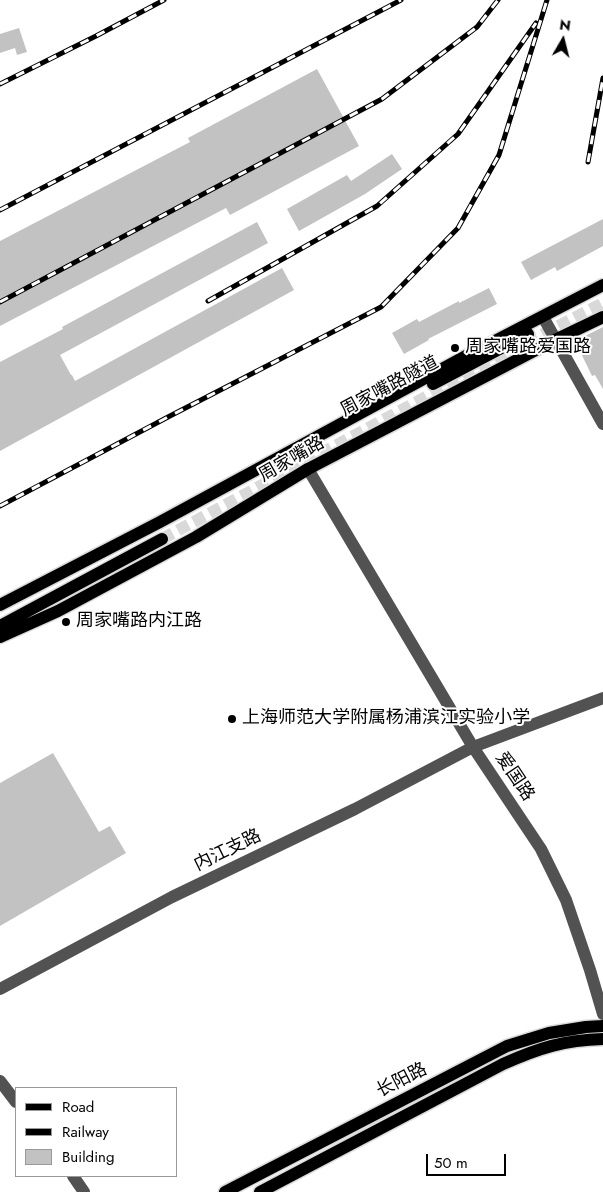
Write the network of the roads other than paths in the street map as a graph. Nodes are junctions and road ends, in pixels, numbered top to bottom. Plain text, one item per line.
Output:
1 (603, 285) edge
2 (543, 317) junction
3 (603, 317) edge
4 (528, 334) dead end
5 (555, 340) junction
6 (603, 424) edge
7 (308, 469) junction
8 (160, 522) junction
9 (162, 539) tunnel mouth
10 (0, 606) edge
11 (0, 626) edge
12 (0, 637) edge
13 (603, 698) edge
14 (473, 746) junction
15 (0, 989) edge
16 (603, 1014) edge
17 (603, 1026) edge
18 (603, 1038) edge
19 (0, 1081) edge
20 (15, 1101) edge
21 (74, 1177) edge
22 (84, 1192) edge
23 (225, 1192) edge
24 (260, 1192) edge

1 - 2 main road, 周家嘴路
2 - 5 street
2 - 8 main road, 周家嘴路
3 - 5 main road, 周家嘴路
4 - 8 main road, 周家嘴路隧道
5 - 6 street
5 - 7 main road, 周家嘴路
7 - 12 main road, 周家嘴路
7 - 14 street, 爱国路
8 - 10 main road, 周家嘴路
9 - 11 main road
13 - 14 street, 内江支路
14 - 15 street, 内江支路
14 - 16 street, 爱国路
17 - 23 main road, 长阳路
18 - 24 main road, 长阳路
19 - 20 street
21 - 22 street

